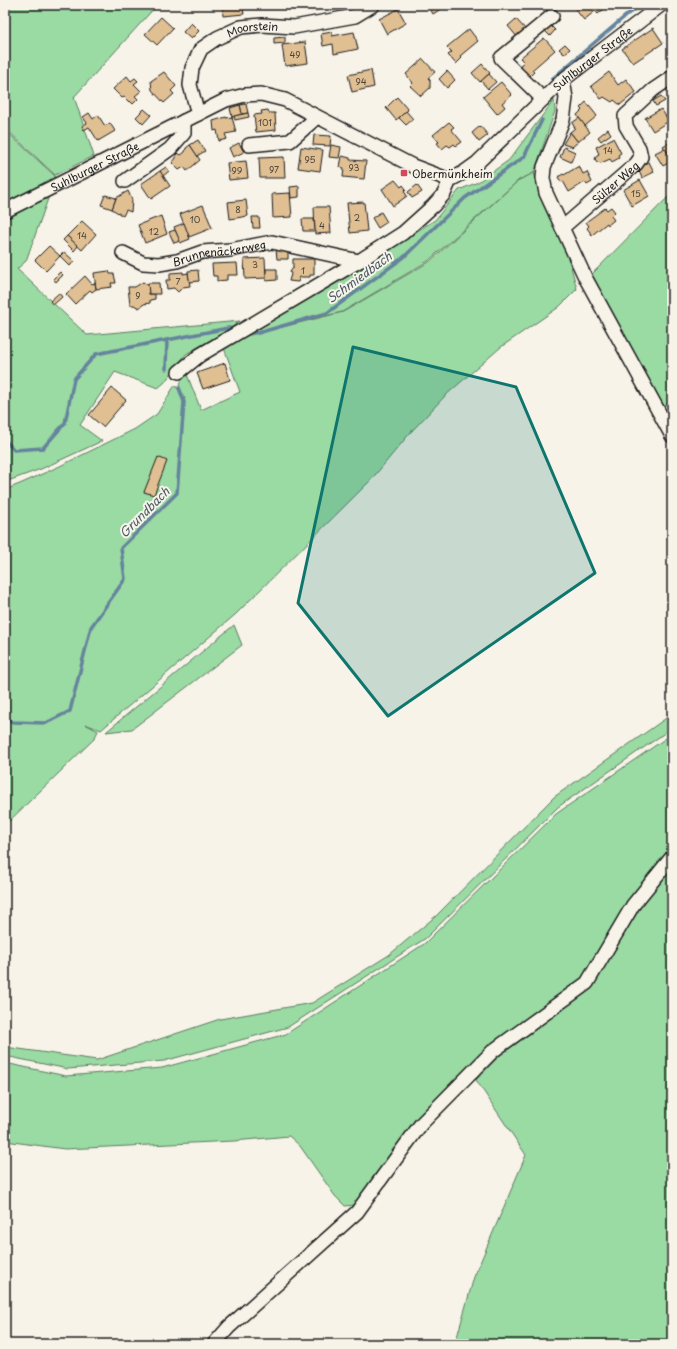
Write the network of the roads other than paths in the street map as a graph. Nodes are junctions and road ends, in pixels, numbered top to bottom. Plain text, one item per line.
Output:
1 (373, 5) edge
2 (661, 5) edge
3 (552, 16) dead end
4 (672, 77) edge
5 (563, 80) junction
6 (543, 99) junction
7 (198, 114) junction
8 (317, 116) junction
9 (184, 121) junction
10 (249, 145) dead end
11 (450, 180) junction
12 (125, 181) dead end
13 (5, 211) edge
14 (562, 228) junction
15 (123, 253) dead end
16 (359, 261) junction
17 (179, 372) dead end
18 (672, 436) edge
19 (672, 857) edge
20 (214, 1344) edge

1 - 7 street, Moorstein
2 - 5 street, Suhlburger Straße
3 - 6 street, Suhlburger Straße
4 - 14 street, Sülzer Weg
5 - 6 street, Suhlburger Straße
5 - 14 street
6 - 11 street, Suhlburger Straße
7 - 8 street, Suhlburger Straße
7 - 9 street, Suhlburger Straße
8 - 10 street
8 - 11 street, Suhlburger Straße
9 - 12 street, Suhlburger Straße
9 - 13 street, Suhlburger Straße
11 - 16 street
14 - 18 street
15 - 16 street, Brunnenäckerweg
16 - 17 street
19 - 20 street

